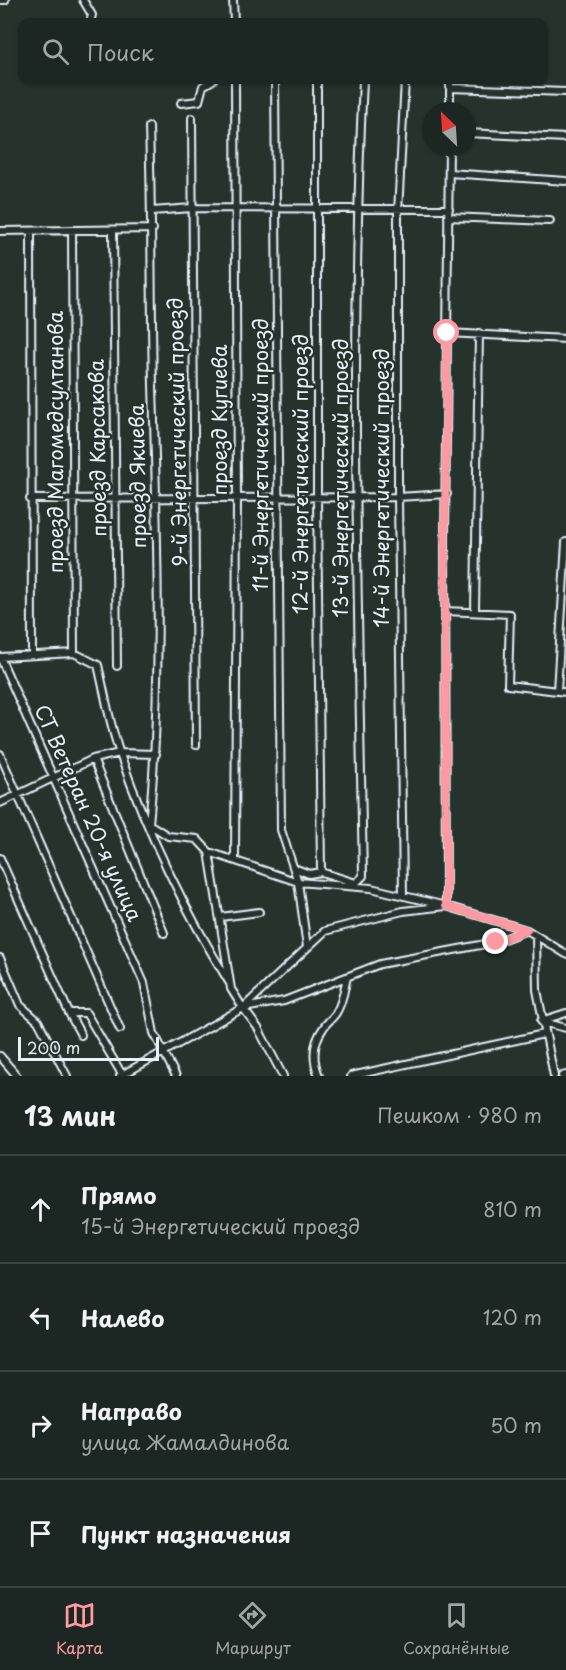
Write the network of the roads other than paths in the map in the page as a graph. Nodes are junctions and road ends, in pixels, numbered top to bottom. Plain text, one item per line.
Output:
1 (0, 0) edge
2 (5, 0) edge
3 (83, 0) edge
4 (233, 0) edge
5 (91, 18) edge
6 (234, 18) edge
7 (206, 84) edge
8 (235, 84) edge
9 (275, 84) edge
10 (317, 84) edge
11 (363, 84) edge
12 (405, 84) edge
13 (448, 84) edge
14 (450, 88) junction
15 (566, 92) edge
16 (450, 102) edge
17 (181, 103) dead end
18 (192, 118) dead end
19 (148, 127) dead end
20 (476, 133) edge
21 (566, 138) edge
22 (449, 156) edge
23 (449, 173) junction
24 (566, 181) edge
25 (192, 208) junction
26 (235, 209) junction
27 (276, 209) junction
28 (317, 209) junction
29 (398, 209) junction
30 (449, 209) junction
31 (357, 210) junction
32 (152, 211) junction
33 (448, 217) junction
34 (550, 221) dead end
35 (153, 229) junction
36 (72, 230) junction
37 (113, 230) junction
38 (0, 231) edge
39 (31, 231) junction
40 (447, 333) junction
41 (479, 333) junction
42 (566, 339) edge
43 (447, 494) junction
44 (317, 496) junction
45 (357, 496) junction
46 (156, 497) junction
47 (195, 497) junction
48 (277, 497) junction
49 (398, 497) junction
50 (72, 498) junction
51 (115, 498) junction
52 (237, 499) junction
53 (30, 500) junction
54 (566, 542) edge
55 (445, 611) junction
56 (475, 612) junction
57 (74, 653) junction
58 (32, 654) junction
59 (0, 657) edge
60 (117, 666) dead end
61 (557, 691) junction
62 (566, 692) edge
63 (196, 745) dead end
64 (120, 753) junction
65 (0, 754) edge
66 (156, 754) junction
67 (93, 759) junction
68 (55, 777) junction
69 (19, 795) junction
70 (0, 803) edge
71 (149, 824) junction
72 (209, 852) junction
73 (0, 858) edge
74 (236, 860) junction
75 (294, 868) junction
76 (321, 870) junction
77 (298, 882) junction
78 (356, 883) junction
79 (371, 888) junction
80 (403, 896) junction
81 (446, 906) junction
82 (259, 912) dead end
83 (220, 917) junction
84 (527, 930) junction
85 (164, 933) dead end
86 (536, 936) junction
87 (308, 947) junction
88 (566, 954) edge
89 (0, 958) edge
90 (347, 977) junction
91 (230, 984) junction
92 (243, 1008) junction
93 (69, 1013) junction
94 (566, 1013) edge
95 (541, 1022) junction
96 (566, 1028) edge
97 (120, 1029) dead end
98 (544, 1034) junction
99 (81, 1035) dead end
100 (164, 1052) junction
101 (0, 1056) edge
102 (17, 1076) edge
103 (67, 1076) edge
104 (122, 1076) edge
105 (176, 1076) edge
106 (283, 1076) edge
107 (319, 1076) edge
108 (351, 1076) edge
109 (554, 1076) edge

1 - 2 street
3 - 5 street
4 - 6 street
7 - 17 street
8 - 26 street, проезд Кугиева
9 - 27 street, 11-й Энергетический проезд
10 - 28 street, 12-й Энергетический проезд
11 - 31 street, 13-й Энергетический проезд
12 - 29 street, 14-й Энергетический проезд
13 - 14 street
14 - 15 street
14 - 16 street
18 - 25 street, 9-й Энергетический проезд
19 - 32 street, проезд Якиева
20 - 21 street
22 - 23 street
23 - 24 street
23 - 30 street
25 - 26 street
25 - 32 street
25 - 47 street, 9-й Энергетический проезд
26 - 27 street
26 - 52 street, проезд Кугиева
27 - 28 street
27 - 48 street, 11-й Энергетический проезд
28 - 31 street
28 - 44 street, 12-й Энергетический проезд
29 - 30 street
29 - 31 street
29 - 49 street, 14-й Энергетический проезд
30 - 33 street
31 - 45 street, 13-й Энергетический проезд
32 - 35 street, проезд Якиева
33 - 34 street
33 - 40 street
35 - 37 street
35 - 46 street, проезд Якиева
36 - 37 street
36 - 39 street
36 - 50 street, проезд Магомедсултанова
37 - 51 street, проезд Карсакова
38 - 39 street
39 - 53 street
40 - 41 street
40 - 43 street
41 - 42 street
41 - 56 street
43 - 49 street
43 - 55 street
44 - 45 street
44 - 48 street
44 - 76 street, 12-й Энергетический проезд
45 - 49 street
45 - 78 street, 13-й Энергетический проезд
46 - 47 street
46 - 51 street
46 - 66 street, проезд Якиева
47 - 52 street
47 - 63 street, 9-й Энергетический проезд
48 - 52 street
48 - 75 street, 11-й Энергетический проезд
49 - 80 street, 14-й Энергетический проезд
50 - 51 street
50 - 53 street
50 - 57 street, проезд Магомедсултанова
51 - 60 street, проезд Карсакова
52 - 74 street, проезд Кугиева
53 - 58 street
54 - 61 street
55 - 56 street
55 - 81 street
56 - 61 street
57 - 58 street
57 - 64 street
58 - 59 street
59 - 68 street, СТ Ветеран 20-я улица
61 - 62 street
64 - 66 street
64 - 67 street
64 - 71 street
65 - 69 street
66 - 71 street, проезд Якиева
67 - 68 street
67 - 85 street
68 - 69 street
68 - 100 street, СТ Ветеран 20-я улица
69 - 70 street
69 - 97 street
71 - 72 street
71 - 91 street
72 - 74 street
72 - 83 street
73 - 93 street
74 - 77 street
75 - 76 street
75 - 77 street, 11-й Энергетический проезд
76 - 78 street
77 - 79 street
77 - 87 street, 11-й Энергетический проезд
78 - 79 street
79 - 80 street
80 - 81 street
81 - 84 street
81 - 87 street
82 - 83 street
83 - 91 street
84 - 86 street
84 - 90 street
86 - 88 street
86 - 95 street
87 - 92 street
89 - 103 street
90 - 92 street
90 - 107 street
91 - 92 street
92 - 100 street
92 - 106 street
93 - 99 street
93 - 104 street
94 - 95 street
95 - 96 street
95 - 98 street
98 - 108 street
98 - 109 street
100 - 104 street
100 - 105 street, СТ Ветеран 20-я улица
101 - 102 street

